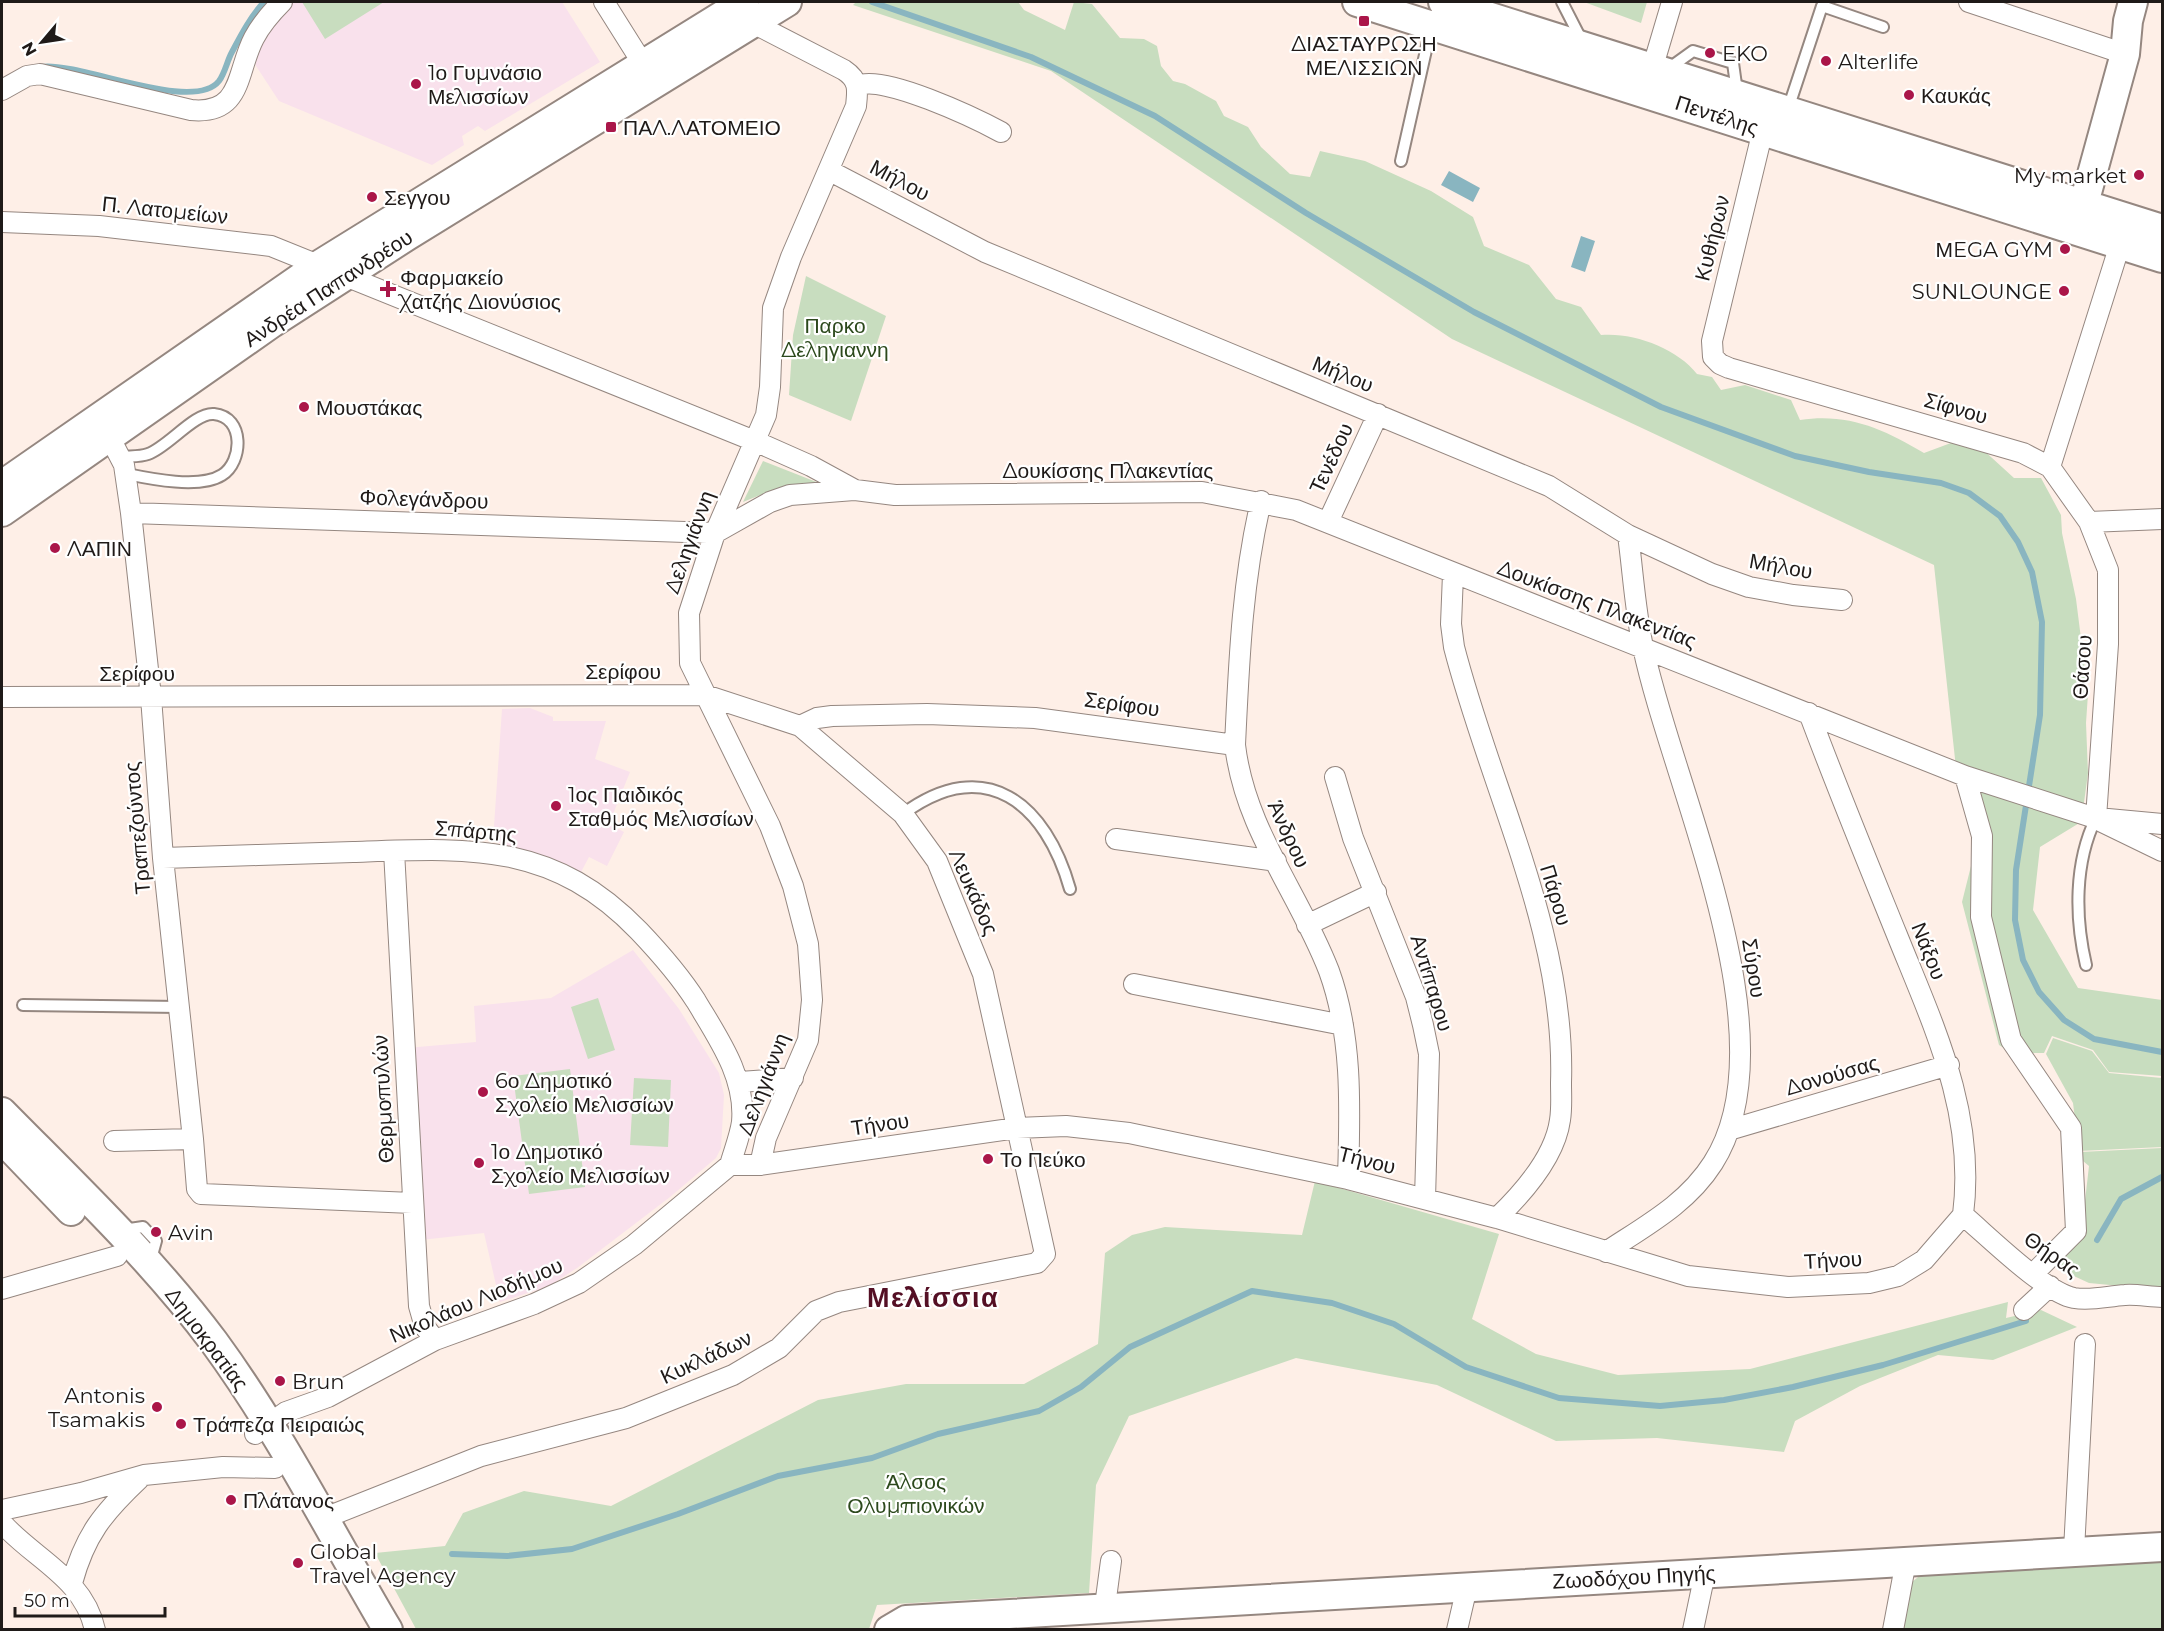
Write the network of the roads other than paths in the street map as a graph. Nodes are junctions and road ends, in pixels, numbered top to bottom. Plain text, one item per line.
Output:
1 (282, 2) edge
2 (604, 2) edge
3 (787, 2) edge
4 (1358, 2) edge
5 (1562, 2) edge
6 (1672, 2) edge
7 (1969, 2) edge
8 (2133, 2) edge
9 (2147, 2) edge
10 (748, 12) edge
11 (1437, 13) edge
12 (1883, 27) dead end
13 (1583, 45) junction
14 (2125, 54) junction
15 (643, 64) junction
16 (1660, 68) junction
17 (858, 86) junction
18 (2, 90) edge
19 (1788, 109) junction
20 (1763, 130) junction
21 (1001, 132) dead end
22 (1401, 161) dead end
23 (830, 171) junction
24 (2084, 202) junction
25 (2127, 217) junction
26 (2, 222) edge
27 (2077, 229) junction
28 (2163, 229) edge
29 (2120, 244) junction
30 (2163, 258) edge
31 (319, 265) junction
32 (345, 276) junction
33 (1713, 357) joint
34 (1378, 414) junction
35 (757, 442) junction
36 (119, 456) junction
37 (2050, 467) junction
38 (2, 485) edge
39 (855, 490) junction
40 (1261, 501) junction
41 (2, 512) edge
42 (131, 513) junction
43 (2163, 519) edge
44 (1328, 522) junction
45 (2089, 522) junction
46 (715, 533) junction
47 (1628, 535) junction
48 (1453, 574) junction
49 (1842, 600) dead end
50 (1643, 647) junction
51 (705, 695) junction
52 (2, 697) edge
53 (151, 697) junction
54 (1809, 713) junction
55 (800, 726) junction
56 (1235, 745) junction
57 (1335, 777) dead end
58 (1967, 777) junction
59 (903, 814) junction
60 (2094, 818) junction
61 (2163, 824) edge
62 (1116, 839) dead end
63 (394, 851) junction
64 (2163, 851) edge
65 (163, 858) junction
66 (1276, 861) junction
67 (1070, 889) dead end
68 (1376, 892) junction
69 (1307, 925) junction
70 (2086, 965) dead end
71 (1134, 984) dead end
72 (23, 1005) dead end
73 (180, 1007) junction
74 (1343, 1025) junction
75 (1949, 1065) junction
76 (793, 1078) junction
77 (740, 1082) junction
78 (2, 1112) edge
79 (1017, 1128) junction
80 (1729, 1130) junction
81 (2, 1139) edge
82 (193, 1139) junction
83 (114, 1141) dead end
84 (730, 1165) junction
85 (760, 1165) junction
86 (1348, 1179) junction
87 (1425, 1199) junction
88 (412, 1203) junction
89 (1963, 1215) junction
90 (1497, 1218) junction
91 (116, 1243) junction
92 (1606, 1252) junction
93 (2033, 1274) junction
94 (2050, 1286) junction
95 (2, 1289) edge
96 (2163, 1297) edge
97 (2024, 1310) dead end
98 (435, 1340) junction
99 (2085, 1344) dead end
100 (262, 1429) junction
101 (275, 1468) junction
102 (144, 1475) junction
103 (2, 1510) edge
104 (322, 1519) junction
105 (5, 1531) edge
106 (2163, 1547) edge
107 (2074, 1550) junction
108 (1111, 1560) dead end
109 (1906, 1561) junction
110 (1705, 1573) junction
111 (1467, 1587) junction
112 (77, 1590) junction
113 (1103, 1618) edge
114 (94, 1629) edge
115 (367, 1629) edge
116 (388, 1629) edge
117 (889, 1629) edge
118 (1457, 1629) edge
119 (1693, 1629) edge
120 (1893, 1629) edge

1 - 18 street
2 - 15 street
3 - 10 main road, Ανδρέα Παπανδρέου
4 - 11 main road, Πεντέλης
5 - 13 lane
6 - 16 street
7 - 14 street
8 - 14 main road
9 - 14 main road
10 - 15 main road, Ανδρέα Παπανδρέου
10 - 17 street
10 - 32 main road, Ανδρέα Παπανδρέου
11 - 13 main road, Πεντέλης
11 - 20 main road, Πεντέλης
11 - 22 lane
12 - 19 lane
13 - 16 main road, Πεντέλης
14 - 24 main road
15 - 31 main road, Ανδρέα Παπανδρέου
16 - 19 main road, Πεντέλης
17 - 21 street
17 - 23 street, Δεληγιάννη
19 - 24 main road, Πεντέλης
20 - 27 main road, Πεντέλης
20 - 33 street, Κυθήρων
23 - 34 street, Μήλου
23 - 35 street, Δεληγιάννη
24 - 25 main road, Πεντέλης
24 - 27 main road
25 - 28 main road, Πεντέλης
25 - 29 street
26 - 31 street, Π. Λατομείων
27 - 29 main road, Πεντέλης
29 - 30 main road, Πεντέλης
29 - 37 street
31 - 32 street, Π. Λατομείων
31 - 38 main road, Ανδρέα Παπανδρέου
32 - 35 street, Δουκίσσης Πλακεντίας
32 - 36 main road, Ανδρέα Παπανδρέου
33 - 37 street, Σίφνου
34 - 44 street, Τενέδου
34 - 47 street, Μήλου
35 - 39 street, Δουκίσσης Πλακεντίας
35 - 46 street, Δεληγιάννη
36 - 36 lane
36 - 41 main road, Ανδρέα Παπανδρέου
36 - 42 street, Τραπεζούντος
37 - 45 street, Σίφνου
39 - 40 street, Δουκίσσης Πλακεντίας
39 - 46 street
40 - 44 street, Δουκίσσης Πλακεντίας
40 - 56 street, Άνδρου
42 - 46 street, Φολεγάνδρου
42 - 53 street, Τραπεζούντος
43 - 45 street
44 - 48 street, Δουκίσσης Πλακεντίας
45 - 60 street, Θάσου
46 - 51 street, Δεληγιάννη
47 - 49 street, Μήλου
47 - 50 street, Σύρου
48 - 50 street, Δουκίσσης Πλακεντίας
48 - 90 street, Πάρου
50 - 54 street, Δουκίσσης Πλακεντίας
50 - 80 street, Σύρου
51 - 53 street, Σερίφου
51 - 55 street, Σερίφου
51 - 76 street, Δεληγιάννη
52 - 53 street, Σερίφου
53 - 65 street, Τραπεζούντος
54 - 58 street, Δουκίσσης Πλακεντίας
54 - 75 street, Νάξου
55 - 56 street, Σερίφου
55 - 59 street, Λευκάδος
56 - 66 street, Άνδρου
57 - 68 street, Αντίπαρου
58 - 60 street, Δουκίσσης Πλακεντίας
58 - 93 street
59 - 67 lane
59 - 79 street, Λευκάδος
60 - 61 street
60 - 64 street
60 - 70 lane
62 - 66 street
63 - 65 street, Σπάρτης
63 - 77 street, Σπάρτης
63 - 88 street, Θερμοπυλών
65 - 73 street, Τραπεζούντος
66 - 69 street, Άνδρου
68 - 69 street
68 - 87 street, Αντίπαρου
69 - 74 street, Άνδρου
71 - 74 street
72 - 73 lane
73 - 82 street, Τραπεζούντος
74 - 86 street, Άνδρου
75 - 80 street, Δονούσας
75 - 89 street, Νάξου
76 - 77 street
76 - 85 street, Δεληγιάννη
77 - 84 street, Σπάρτης
78 - 91 main road, Δημοκρατίας
79 - 85 street, Τήνου
79 - 86 street, Τήνου
79 - 104 street, Κυκλάδων
80 - 92 street, Σύρου
81 - 91 main road, Δημοκρατίας
82 - 83 street
82 - 88 street, Τραπεζούντος
84 - 85 street, Τήνου
84 - 98 street, Νικολάου Λιοδήμου
86 - 87 street, Τήνου
87 - 90 street, Τήνου
88 - 98 street, Θερμοπυλών
89 - 92 street, Τήνου
89 - 93 street, Θήρας
90 - 92 street, Τήνου
91 - 95 street
91 - 100 main road, Δημοκρατίας
91 - 100 main road, Δημοκρατίας
93 - 94 street, Θήρας
94 - 96 street, Θήρας
94 - 97 street
98 - 100 street, Νικολάου Λιοδήμου
99 - 107 street
100 - 101 main road, Δημοκρατίας
100 - 104 main road, Δημοκρατίας
101 - 102 street
101 - 115 main road, Δημοκρατίας
102 - 103 street
102 - 112 street
104 - 116 main road, Δημοκρατίας
105 - 112 street
106 - 107 main road, Ζωοδόχου Πηγής
107 - 109 main road, Ζωοδόχου Πηγής
108 - 113 street
109 - 110 main road, Ζωοδόχου Πηγής
109 - 120 street
110 - 111 main road, Ζωοδόχου Πηγής
110 - 119 street
111 - 113 main road, Ζωοδόχου Πηγής
111 - 118 street
112 - 114 street
113 - 117 main road, Ζωοδόχου Πηγής

